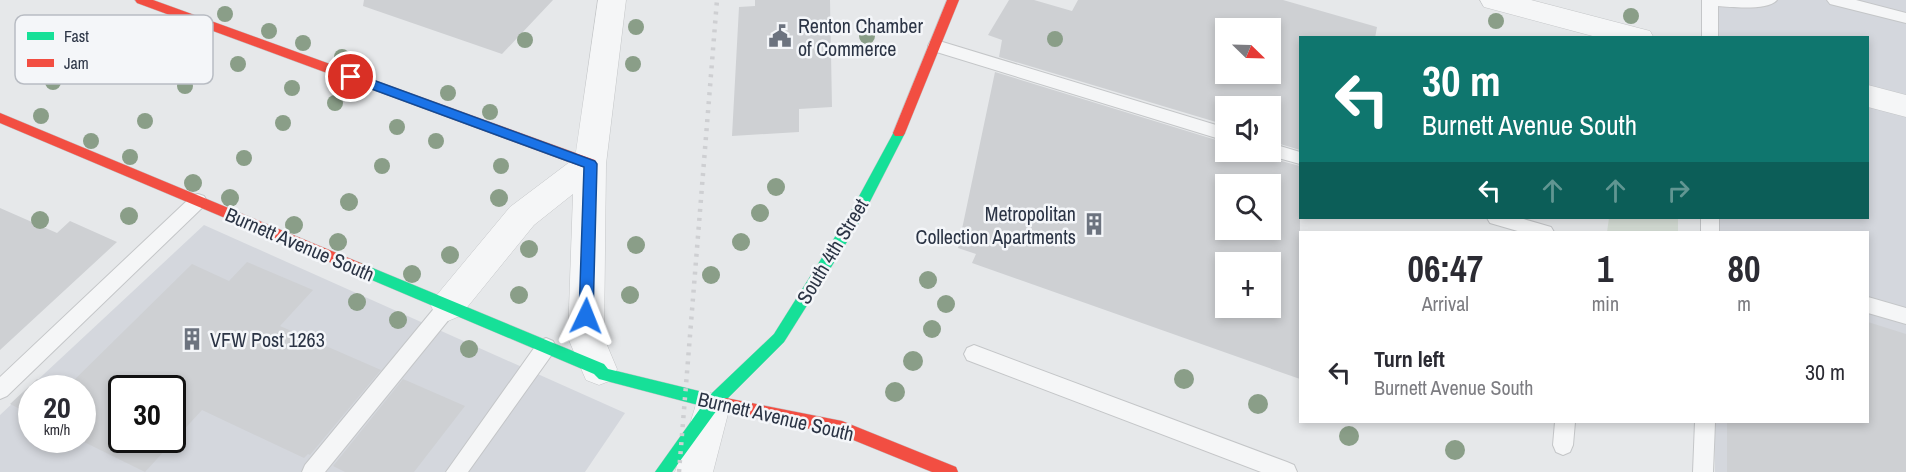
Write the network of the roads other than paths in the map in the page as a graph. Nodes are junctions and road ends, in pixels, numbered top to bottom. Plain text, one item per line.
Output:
1 (141, 0) edge
2 (612, 0) edge
3 (953, 0) edge
4 (1494, 0) edge
5 (1711, 0) edge
6 (1769, 0) edge
7 (1835, 0) edge
8 (182, 15) edge
9 (1906, 18) edge
10 (213, 26) edge
11 (1632, 36) edge
12 (1710, 36) edge
13 (936, 46) junction
14 (1869, 96) edge
15 (1906, 106) edge
16 (0, 118) edge
17 (1215, 132) edge
18 (1281, 152) edge
19 (1299, 158) edge
20 (590, 164) junction
21 (198, 201) junction
22 (1500, 219) edge
23 (1542, 231) edge
24 (1869, 304) edge
25 (448, 306) junction
26 (1906, 316) edge
27 (546, 347) junction
28 (974, 354) dead end
29 (599, 369) junction
30 (0, 390) edge
31 (713, 403) junction
32 (1565, 423) edge
33 (1705, 423) edge
34 (1563, 445) dead end
35 (1261, 467) edge
36 (312, 472) edge
37 (456, 472) edge
38 (663, 472) edge
39 (694, 472) edge
40 (950, 472) edge
41 (1287, 472) edge
42 (1703, 472) edge

1 - 8 street
2 - 20 street
3 - 13 street, South 4th Street
4 - 11 street
5 - 6 lane
5 - 12 lane
7 - 9 lane
10 - 20 street
13 - 17 lane
13 - 31 street, South 4th Street
14 - 15 street
16 - 21 street, Burnett Avenue South
18 - 19 lane
20 - 25 street
20 - 29 street
21 - 25 street, Burnett Avenue South
21 - 30 lane
22 - 23 lane
24 - 26 lane
25 - 27 street, Burnett Avenue South
25 - 36 lane
27 - 29 street, Burnett Avenue South
27 - 37 lane
28 - 35 lane
29 - 31 street, Burnett Avenue South
31 - 38 street, South 4th Street
31 - 39 street
31 - 40 street, Burnett Avenue South
32 - 34 lane
33 - 42 lane
35 - 41 lane

